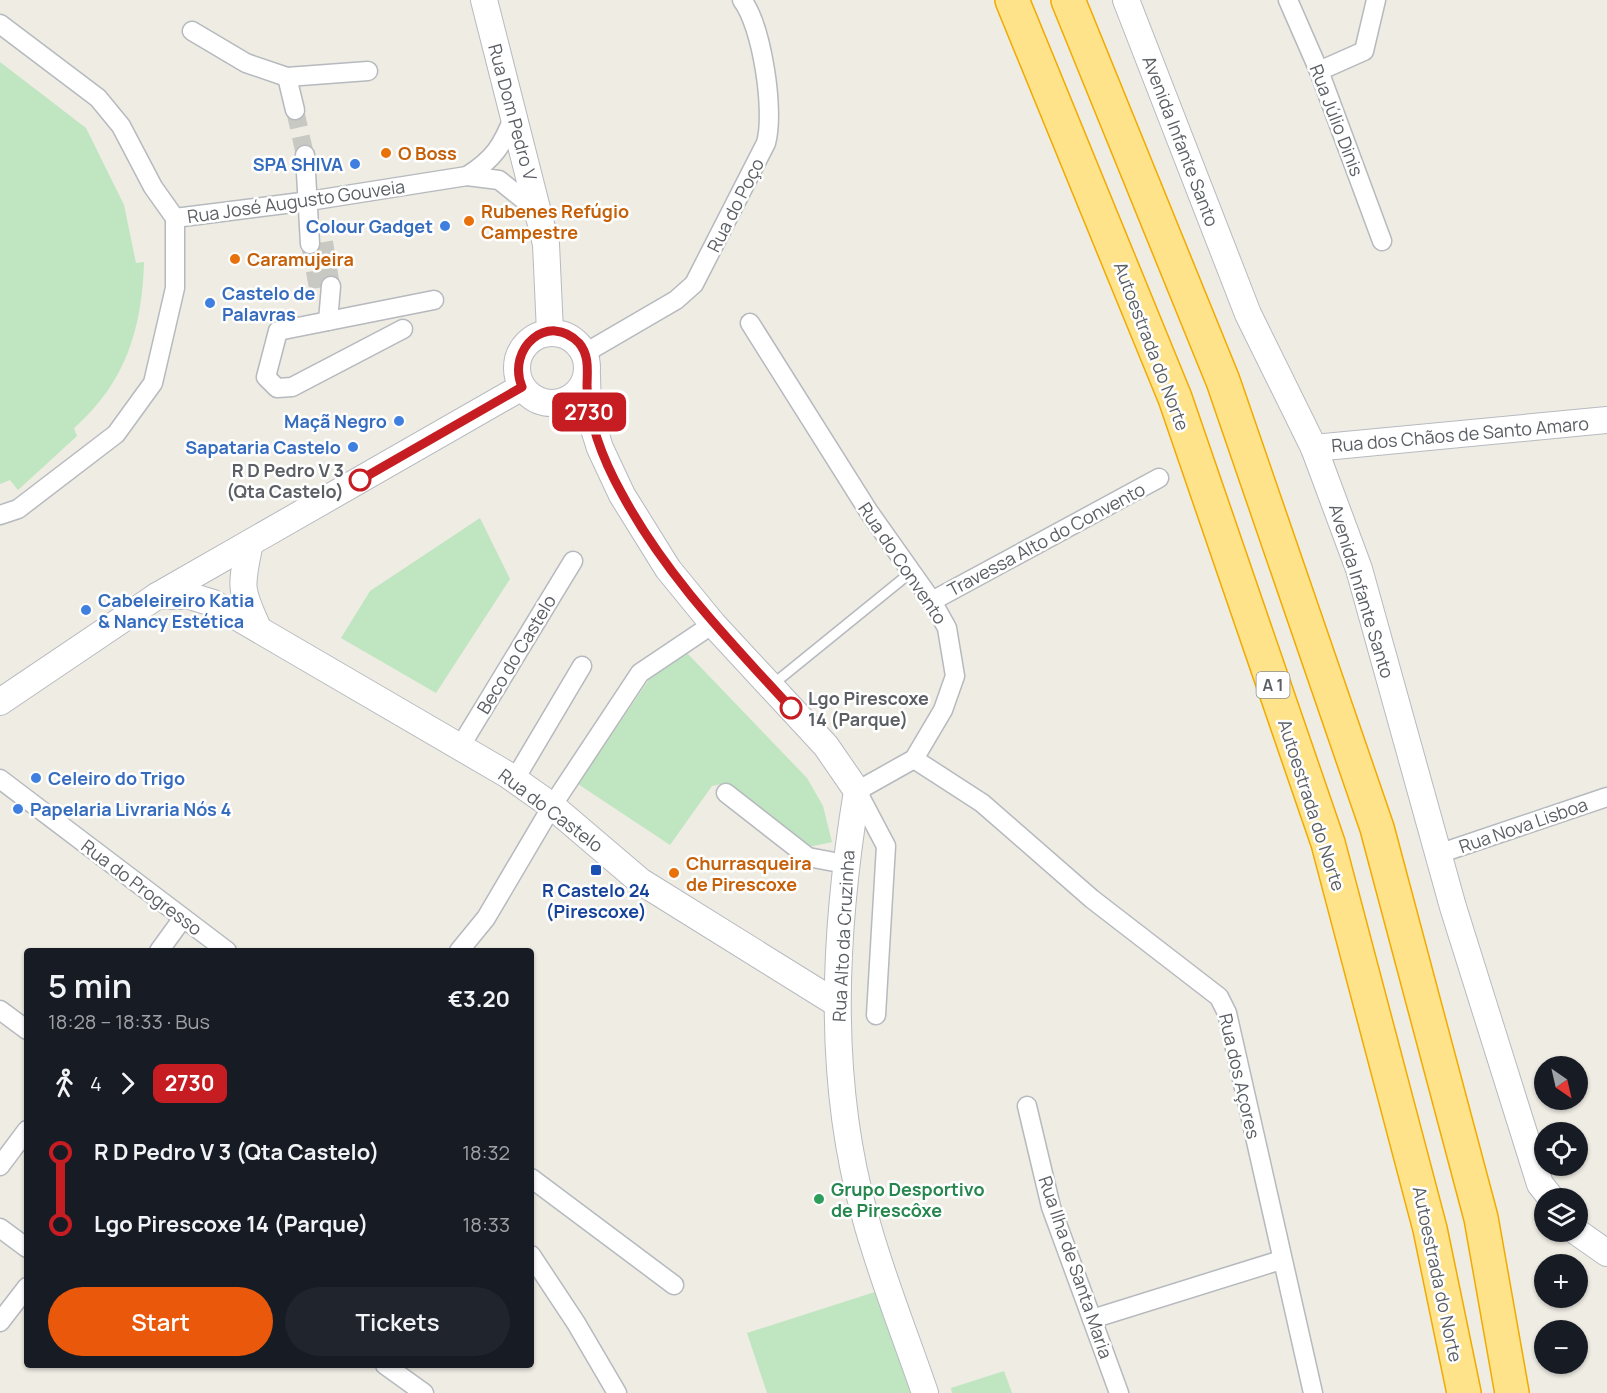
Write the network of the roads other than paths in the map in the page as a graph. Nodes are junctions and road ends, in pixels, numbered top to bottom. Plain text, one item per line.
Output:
1 (484, 0) edge
2 (742, 0) edge
3 (1012, 0) edge
4 (1068, 0) edge
5 (1126, 0) edge
6 (1288, 0) edge
7 (1376, 0) edge
8 (0, 24) edge
9 (192, 31) dead end
10 (369, 71) dead end
11 (1319, 71) junction
12 (287, 77) junction
13 (295, 110) tunnel mouth
14 (514, 115) junction
15 (305, 155) tunnel mouth
16 (467, 176) junction
17 (310, 209) junction
18 (540, 212) junction
19 (175, 218) junction
20 (1382, 241) dead end
21 (317, 243) tunnel mouth
22 (325, 287) tunnel mouth
23 (434, 300) dead end
24 (328, 321) junction
25 (750, 324) dead end
26 (403, 329) dead end
27 (550, 332) junction
28 (586, 364) junction
29 (522, 387) junction
30 (1607, 420) edge
31 (1314, 448) junction
32 (1159, 478) dead end
33 (0, 515) edge
34 (250, 543) junction
35 (573, 561) dead end
36 (910, 573) junction
37 (157, 596) junction
38 (932, 601) junction
39 (713, 624) junction
40 (258, 628) junction
41 (582, 666) dead end
42 (771, 686) junction
43 (0, 702) edge
44 (460, 747) junction
45 (914, 759) junction
46 (0, 779) edge
47 (515, 779) junction
48 (857, 791) junction
49 (726, 793) dead end
50 (1607, 797) edge
51 (552, 806) junction
52 (1438, 854) junction
53 (845, 864) junction
54 (183, 918) junction
55 (161, 948) edge
56 (223, 948) edge
57 (461, 948) edge
58 (836, 1003) junction
59 (0, 1010) edge
60 (876, 1015) dead end
61 (24, 1028) edge
62 (1027, 1106) dead end
63 (24, 1134) edge
64 (0, 1166) edge
65 (534, 1180) edge
66 (1543, 1188) edge
67 (0, 1228) edge
68 (1588, 1240) edge
69 (24, 1246) edge
70 (1607, 1253) edge
71 (534, 1260) edge
72 (1281, 1260) junction
73 (674, 1285) dead end
74 (24, 1291) edge
75 (1092, 1318) junction
76 (0, 1322) edge
77 (389, 1368) edge
78 (424, 1393) edge
79 (617, 1393) edge
80 (925, 1393) edge
81 (1119, 1393) edge
82 (1312, 1393) edge
83 (1464, 1393) edge
84 (1512, 1393) edge

1 - 14 street, Rua Dom Pedro V
2 - 28 street, Rua do Poço
3 - 83 highway, Autoestrada do Norte / A 1
4 - 84 highway
5 - 31 street, Avenida Infante Santo
6 - 11 street, Rua Júlio Dinis
7 - 11 street
8 - 19 street, Rua José Augusto Gouveia
9 - 12 street
10 - 12 street
11 - 20 street, Rua Júlio Dinis
12 - 13 street
14 - 16 street, Rua José Augusto Gouveia
14 - 18 street, Rua Dom Pedro V
15 - 17 street
16 - 17 street, Rua José Augusto Gouveia
16 - 18 street, Rua José Augusto Gouveia
17 - 19 street, Rua José Augusto Gouveia
17 - 21 street
18 - 27 street, Rua Dom Pedro V
19 - 33 street
22 - 24 street
23 - 24 street
24 - 26 street
25 - 36 street, Rua do Convento
27 - 28 street
27 - 29 street
28 - 29 street
28 - 39 street
29 - 34 street
30 - 31 street, Rua dos Chãos de Santo Amaro
31 - 52 street, Avenida Infante Santo
32 - 38 street, Travessa Alto do Convento
34 - 37 street
34 - 40 street
35 - 44 street, Beco do Castelo
36 - 38 street, Rua do Convento
36 - 42 lane
37 - 40 street, Rua do Castelo
37 - 43 street
38 - 45 street, Rua do Convento
39 - 42 street
39 - 51 street
40 - 44 street, Rua do Castelo
41 - 47 street
42 - 48 street
44 - 47 street, Rua do Castelo
45 - 48 street
45 - 72 street, Rua dos Açores
46 - 54 street, Rua do Progresso
47 - 51 street, Rua do Castelo
48 - 53 street, Rua Alto da Cruzinha
48 - 60 street
49 - 53 street
50 - 52 street, Rua Nova Lisboa
51 - 57 street
51 - 58 street, Rua do Castelo
52 - 66 street, Avenida Infante Santo
53 - 58 street, Rua Alto da Cruzinha
54 - 55 street
54 - 56 street, Rua do Progresso
58 - 80 street, Rua Alto da Cruzinha
59 - 61 street
62 - 75 street, Rua Ilha de Santa Maria
63 - 64 street
65 - 73 street
67 - 69 street
68 - 70 street
71 - 79 street
72 - 75 street
72 - 82 street, Rua dos Açores
74 - 76 street
75 - 81 street, Rua Ilha de Santa Maria
77 - 78 street

